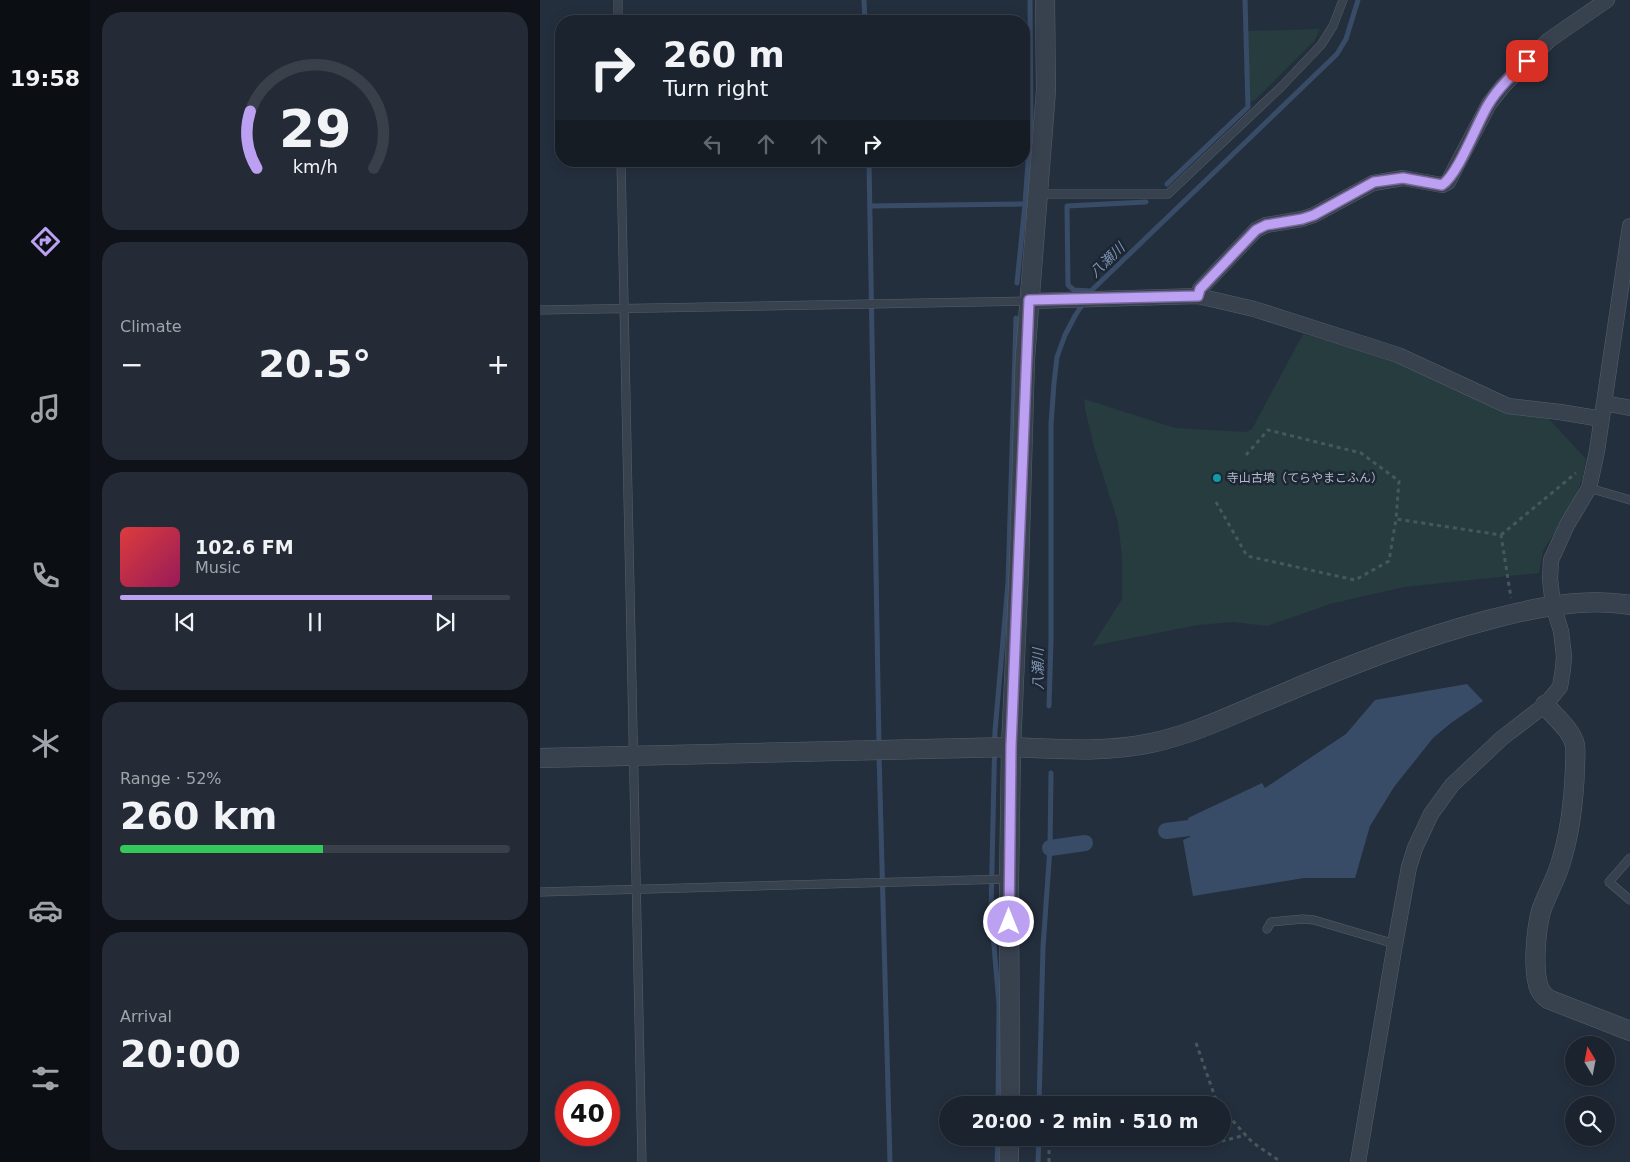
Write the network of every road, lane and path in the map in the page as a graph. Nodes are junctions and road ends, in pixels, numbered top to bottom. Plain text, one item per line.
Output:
1 (618, 0) edge
2 (1045, 0) edge
3 (1343, 0) edge
4 (1607, 0) edge
5 (618, 15) edge
6 (621, 167) edge
7 (1039, 194) junction
8 (1630, 226) edge
9 (1198, 296) junction
10 (1029, 300) junction
11 (624, 308) junction
12 (540, 310) edge
13 (1604, 403) junction
14 (1630, 408) edge
15 (1602, 419) junction
16 (1246, 455) dead end
17 (1592, 472) junction
18 (1589, 488) junction
19 (1630, 500) edge
20 (1216, 502) dead end
21 (1396, 519) junction
22 (1501, 535) junction
23 (1511, 598) dead end
24 (1630, 605) edge
25 (1553, 606) junction
26 (1545, 705) junction
27 (1011, 747) junction
28 (634, 757) junction
29 (540, 758) edge
30 (1630, 858) edge
31 (1009, 879) junction
32 (636, 890) junction
33 (540, 892) edge
34 (1630, 900) edge
35 (1267, 929) dead end
36 (1395, 944) junction
37 (1630, 1031) edge
38 (1196, 1043) dead end
39 (1010, 1096) edge
40 (1215, 1096) edge
41 (1231, 1119) edge
42 (1246, 1135) junction
43 (1231, 1139) edge
44 (1009, 1146) edge
45 (1049, 1146) edge
46 (642, 1162) edge
47 (1009, 1162) edge
48 (1049, 1162) edge
49 (1281, 1162) edge
50 (1358, 1162) edge

1 - 5 lane
2 - 7 street
3 - 7 lane
4 - 9 street
6 - 11 lane
7 - 10 street
8 - 13 street
9 - 10 street
9 - 15 street
10 - 11 lane
10 - 27 street
11 - 12 lane
11 - 28 lane
13 - 14 street
13 - 15 street
15 - 17 street
16 - 21 path
17 - 18 street
17 - 22 path
18 - 19 lane
18 - 25 street
20 - 21 path
21 - 22 path
22 - 23 path
24 - 25 street
25 - 26 street
25 - 27 street
26 - 36 street
26 - 37 street
27 - 28 street
27 - 31 street
28 - 29 street
28 - 32 lane
30 - 34 lane
31 - 32 lane
31 - 39 street
32 - 33 lane
32 - 46 lane
35 - 36 lane
36 - 50 street
38 - 40 path
41 - 42 path
42 - 43 path
42 - 49 path
44 - 47 street
45 - 48 path

